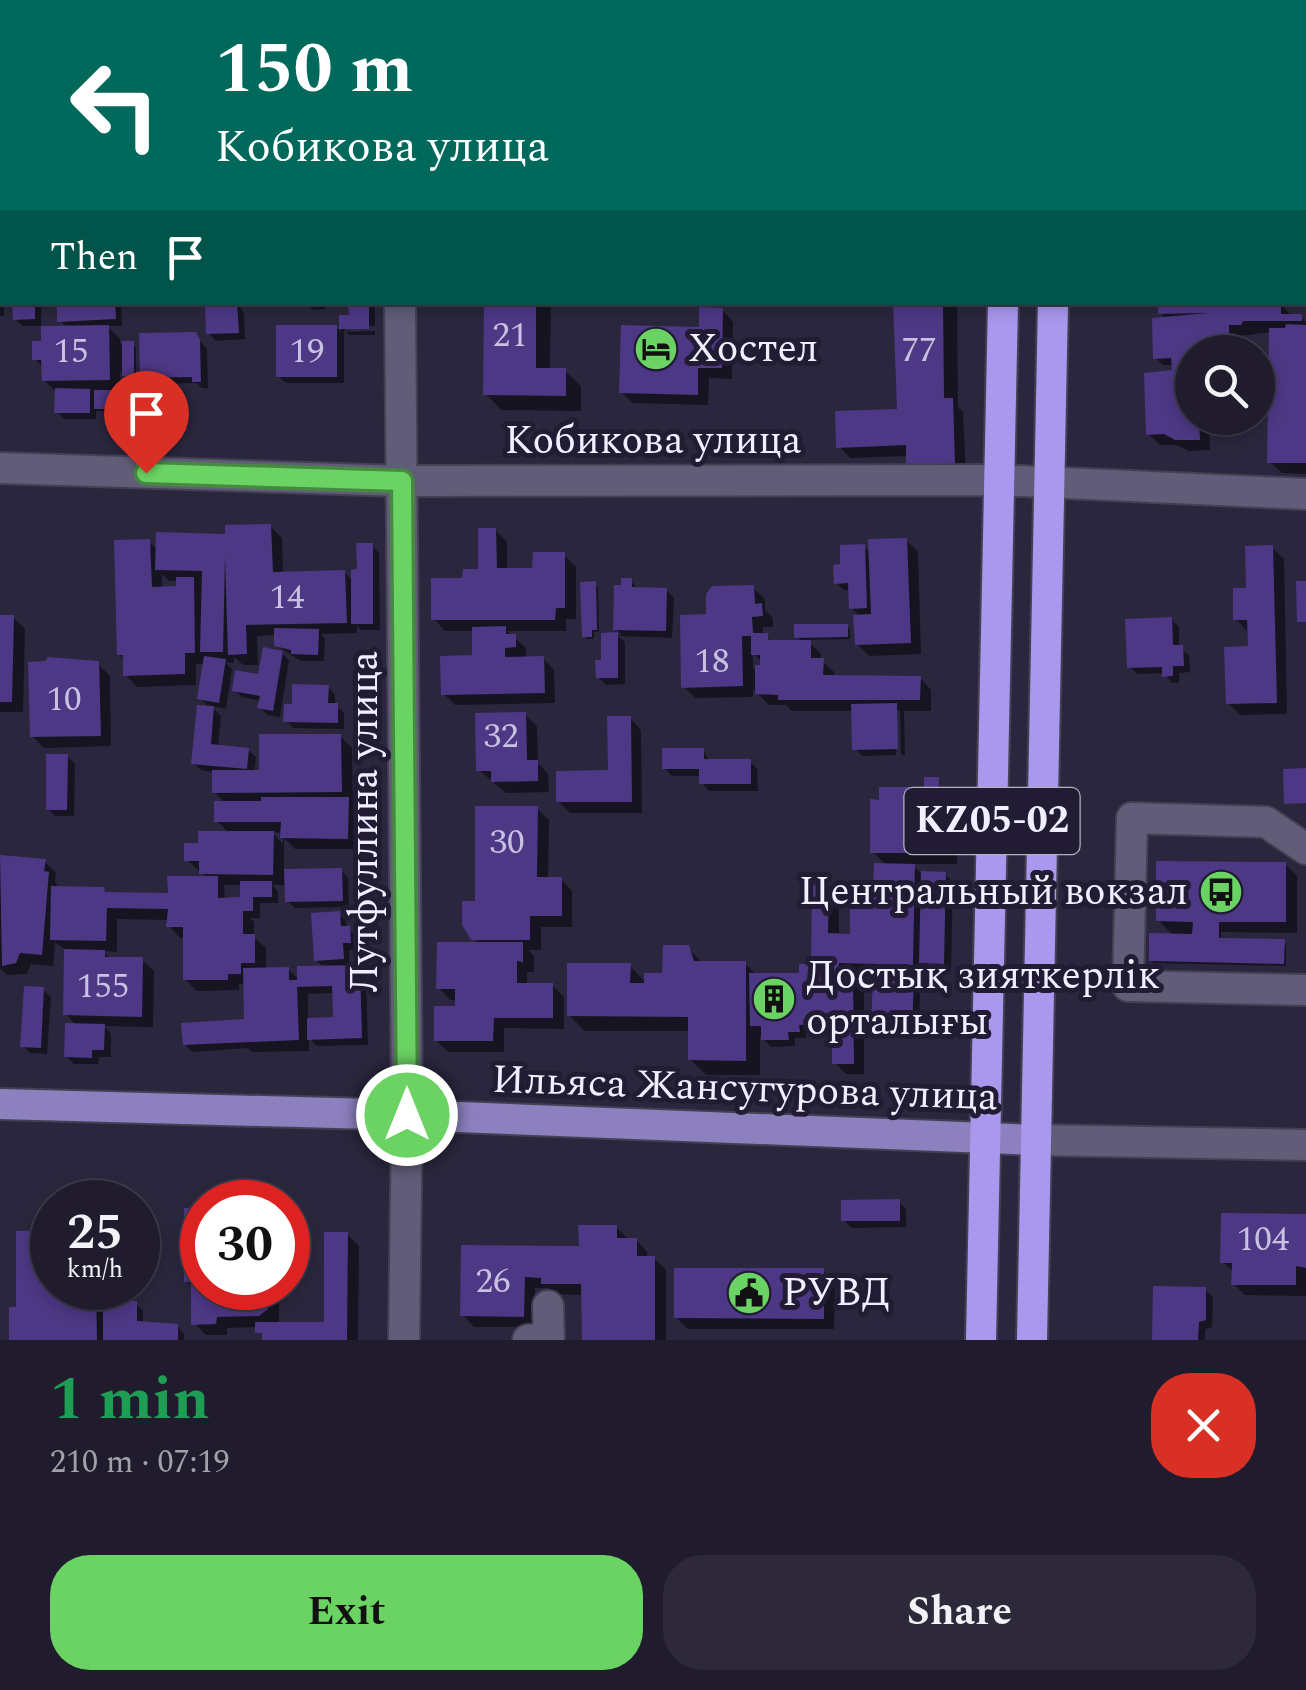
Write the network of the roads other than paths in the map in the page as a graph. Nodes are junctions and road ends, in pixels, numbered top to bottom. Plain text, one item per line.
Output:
1 (400, 305) edge
2 (1003, 305) edge
3 (1053, 305) edge
4 (0, 468) edge
5 (998, 480) junction
6 (402, 481) junction
7 (1049, 483) junction
8 (1306, 494) edge
9 (1306, 849) edge
10 (1306, 990) edge
11 (0, 1104) edge
12 (407, 1115) junction
13 (986, 1139) junction
14 (1036, 1140) junction
15 (1306, 1145) edge
16 (548, 1306) dead end
17 (404, 1340) edge
18 (528, 1340) edge
19 (982, 1340) edge
20 (1032, 1340) edge

1 - 6 street, Лутфуллина улица
2 - 5 highway, KZ05-02
3 - 7 highway
4 - 6 street, Кобикова улица
5 - 6 street, Кобикова улица
5 - 7 street, Кобикова улица
5 - 13 highway, KZ05-02
6 - 12 street, Лутфуллина улица
7 - 8 street, Кобикова улица
7 - 14 highway
9 - 10 street
11 - 12 main road, Ильяса Жансугурова улица
12 - 13 main road, Ильяса Жансугурова улица
12 - 17 street, Лутфуллина улица
13 - 14 main road, Ильяса Жансугурова улица
13 - 19 highway, KZ05-02
14 - 15 street, Ильяса Жансугурова улица
14 - 20 highway
16 - 18 street

